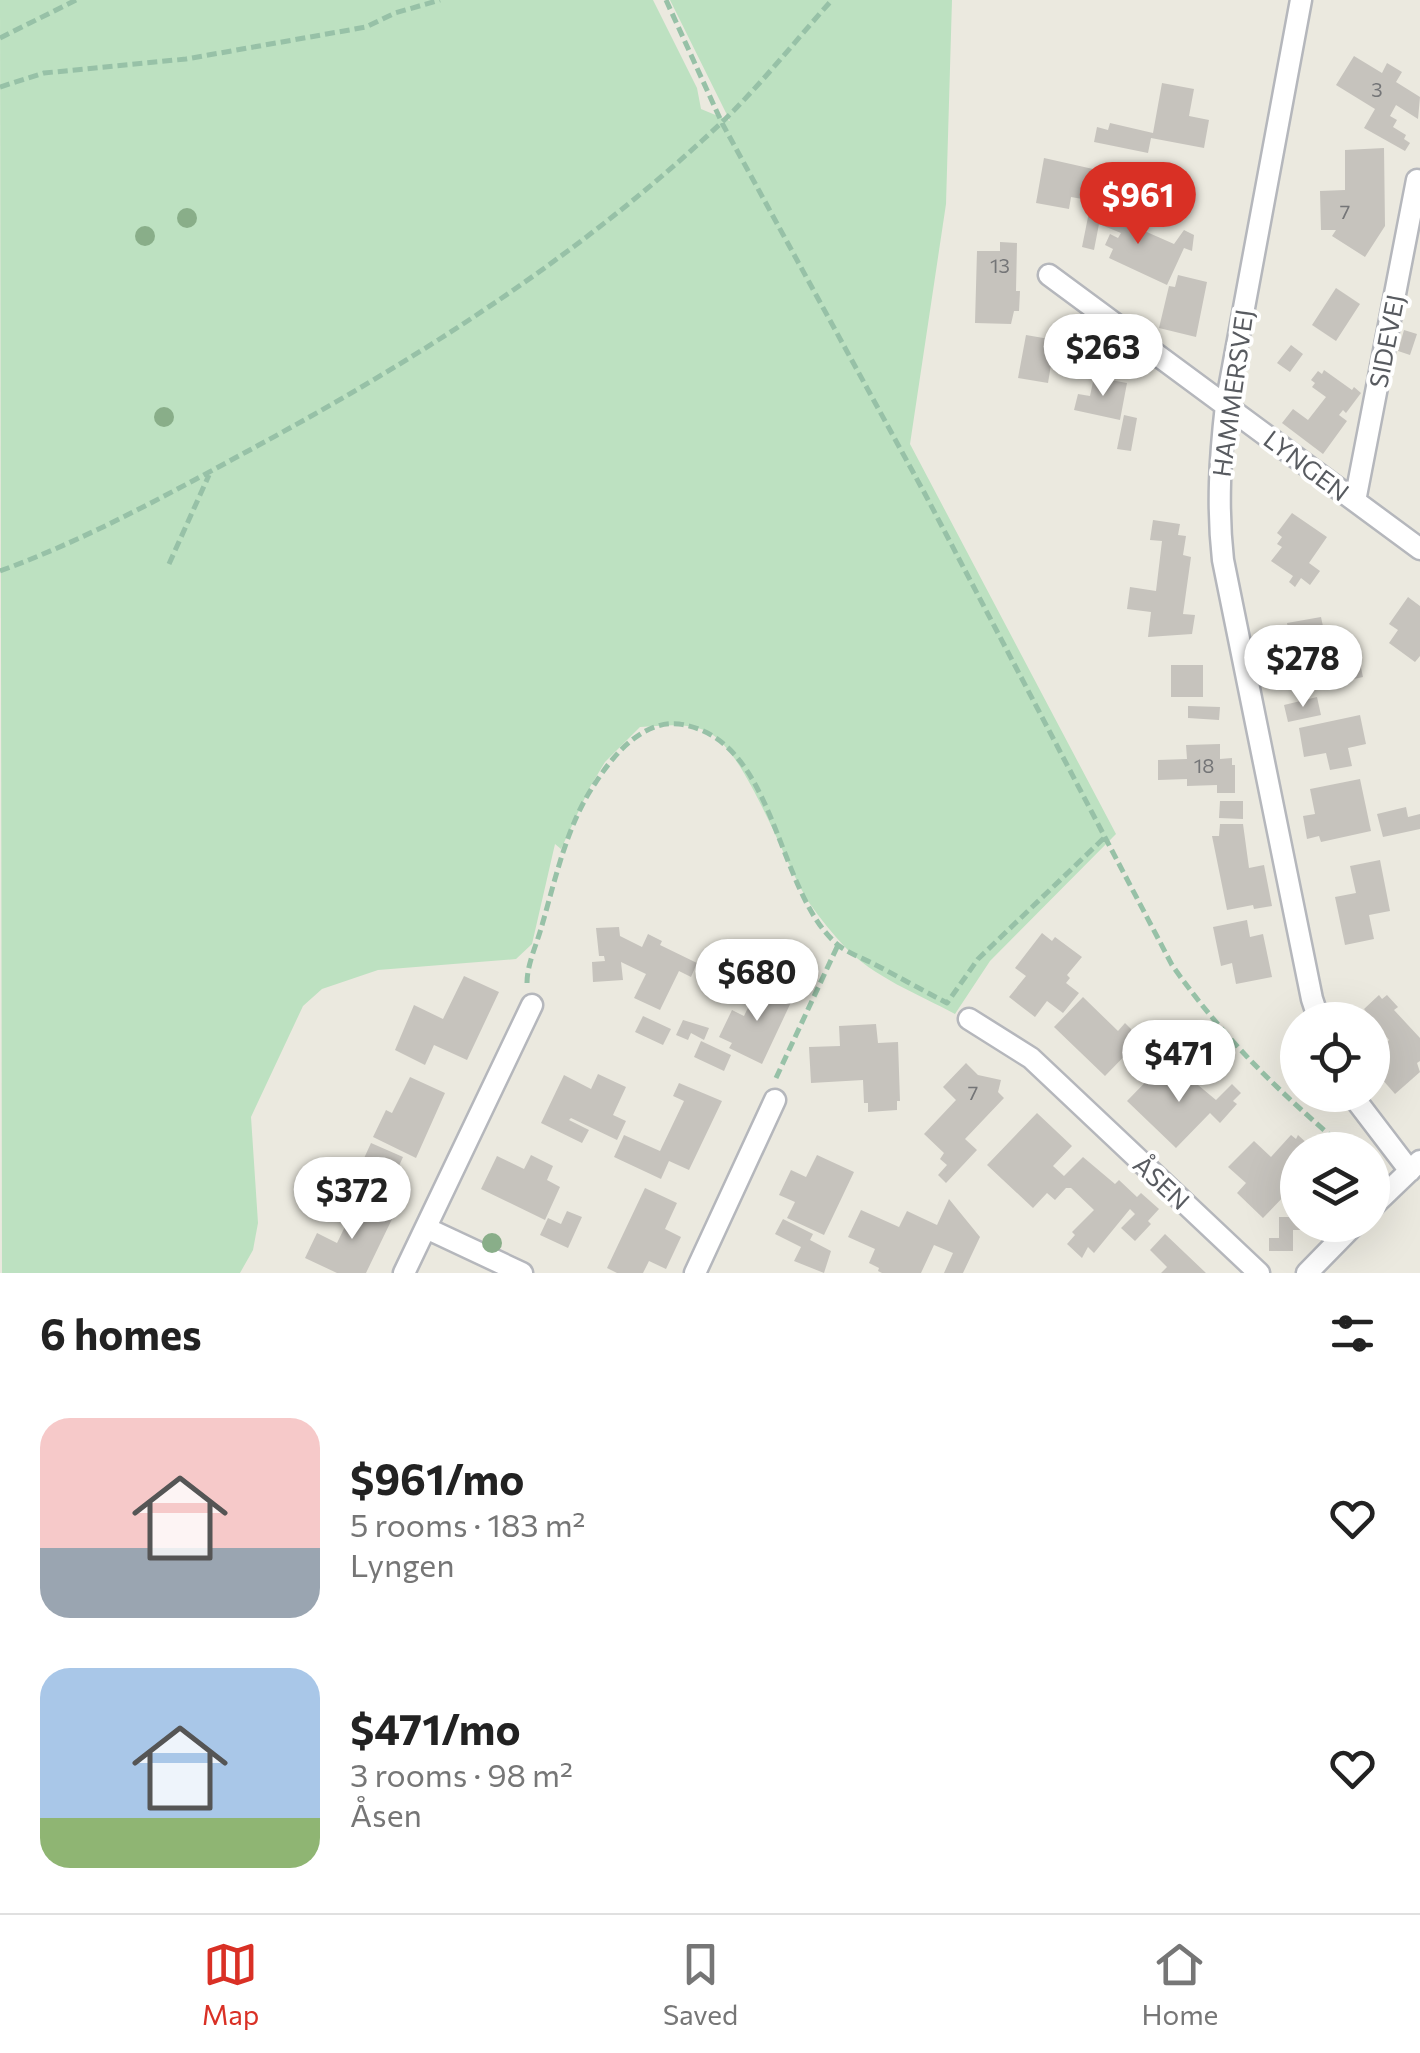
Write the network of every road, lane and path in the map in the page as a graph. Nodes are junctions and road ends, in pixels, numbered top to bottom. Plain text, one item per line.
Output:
1 (76, 0) edge
2 (440, 0) edge
3 (666, 0) edge
4 (832, 0) edge
5 (1301, 0) edge
6 (0, 38) edge
7 (0, 87) edge
8 (722, 123) junction
9 (1417, 180) dead end
10 (1049, 274) dead end
11 (1226, 405) junction
12 (210, 472) junction
13 (1355, 501) junction
14 (1420, 549) edge
15 (169, 564) dead end
16 (0, 571) edge
17 (1106, 836) junction
18 (838, 945) junction
19 (1313, 1002) edge
20 (532, 1006) joint
21 (969, 1020) dead end
22 (775, 1100) joint
23 (1367, 1112) edge
24 (1326, 1132) edge
25 (1415, 1166) edge
26 (1390, 1189) edge
27 (426, 1228) junction
28 (1337, 1242) edge
29 (404, 1273) edge
30 (522, 1273) edge
31 (696, 1273) edge
32 (1259, 1273) edge
33 (1307, 1273) edge

1 - 6 path
2 - 7 path
3 - 8 path
4 - 8 path
5 - 11 street, HAMMERSVEJ
8 - 12 path
8 - 17 path
9 - 13 street, SIDEVEJ
10 - 11 street, LYNGEN
11 - 13 street, LYNGEN
11 - 19 street, HAMMERSVEJ
12 - 15 path
12 - 16 path
13 - 14 street, LYNGEN
17 - 18 path
17 - 24 path
18 - 20 path
18 - 22 path
20 - 27 street
21 - 32 street, ÅSEN
22 - 31 street
23 - 25 street
25 - 26 street
27 - 29 street
27 - 30 street
28 - 33 street

